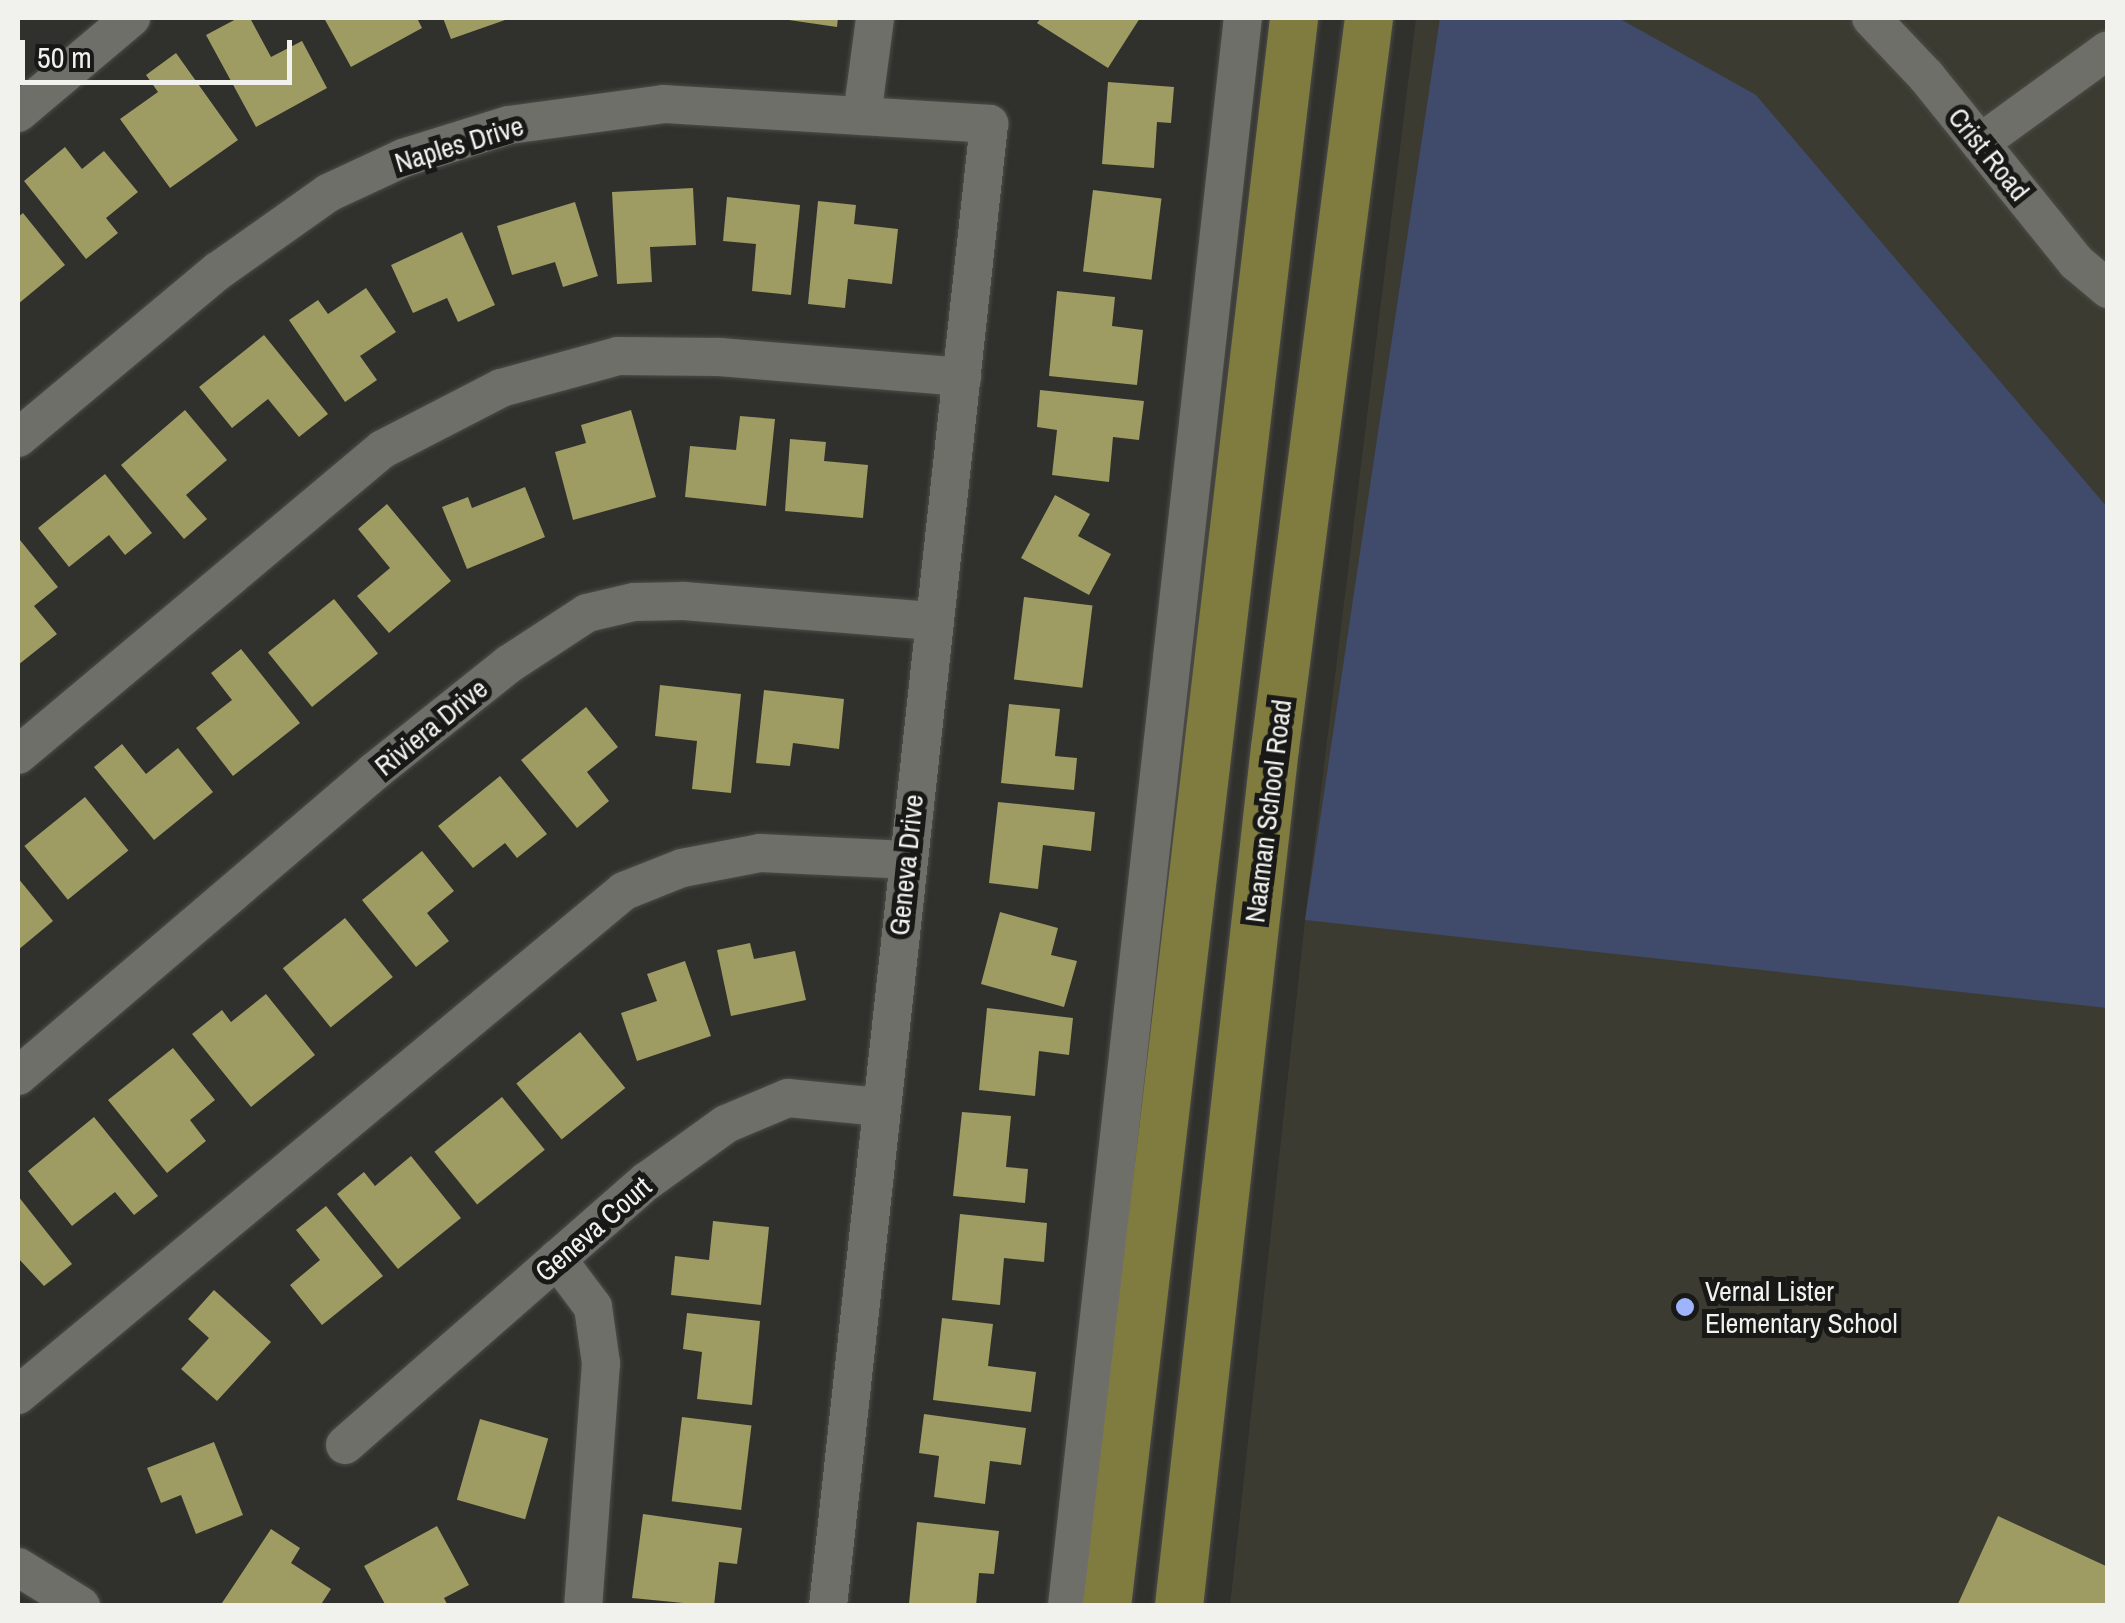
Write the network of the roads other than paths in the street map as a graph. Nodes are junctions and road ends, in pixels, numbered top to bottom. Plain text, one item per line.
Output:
1 (132, 18) edge
2 (874, 18) edge
3 (1243, 18) edge
4 (1294, 18) edge
5 (1369, 18) edge
6 (1871, 18) edge
7 (2108, 50) edge
8 (18, 113) edge
9 (862, 116) junction
10 (989, 124) joint
11 (1980, 142) junction
12 (2108, 289) edge
13 (962, 377) junction
14 (18, 438) edge
15 (932, 621) junction
16 (18, 755) edge
17 (906, 860) junction
18 (18, 1076) edge
19 (879, 1107) junction
20 (557, 1259) junction
21 (18, 1394) edge
22 (345, 1445) dead end
23 (18, 1567) edge
24 (81, 1606) edge
25 (583, 1606) edge
26 (828, 1606) edge
27 (1067, 1606) edge
28 (1107, 1606) edge
29 (1178, 1606) edge

1 - 8 street
2 - 9 street
3 - 27 street
4 - 28 main road
5 - 29 main road, Naaman School Road
6 - 11 street, Crist Road
7 - 11 street
9 - 10 street, Naples Drive
9 - 14 street, Naples Drive
10 - 13 street, Geneva Drive
11 - 12 street, Crist Road
13 - 15 street, Geneva Drive
13 - 16 street
15 - 17 street, Geneva Drive
15 - 18 street, Riviera Drive
17 - 19 street, Geneva Drive
17 - 21 street
19 - 20 street, Geneva Court
19 - 26 street, Geneva Drive
20 - 22 street, Geneva Court
20 - 25 street
23 - 24 street

